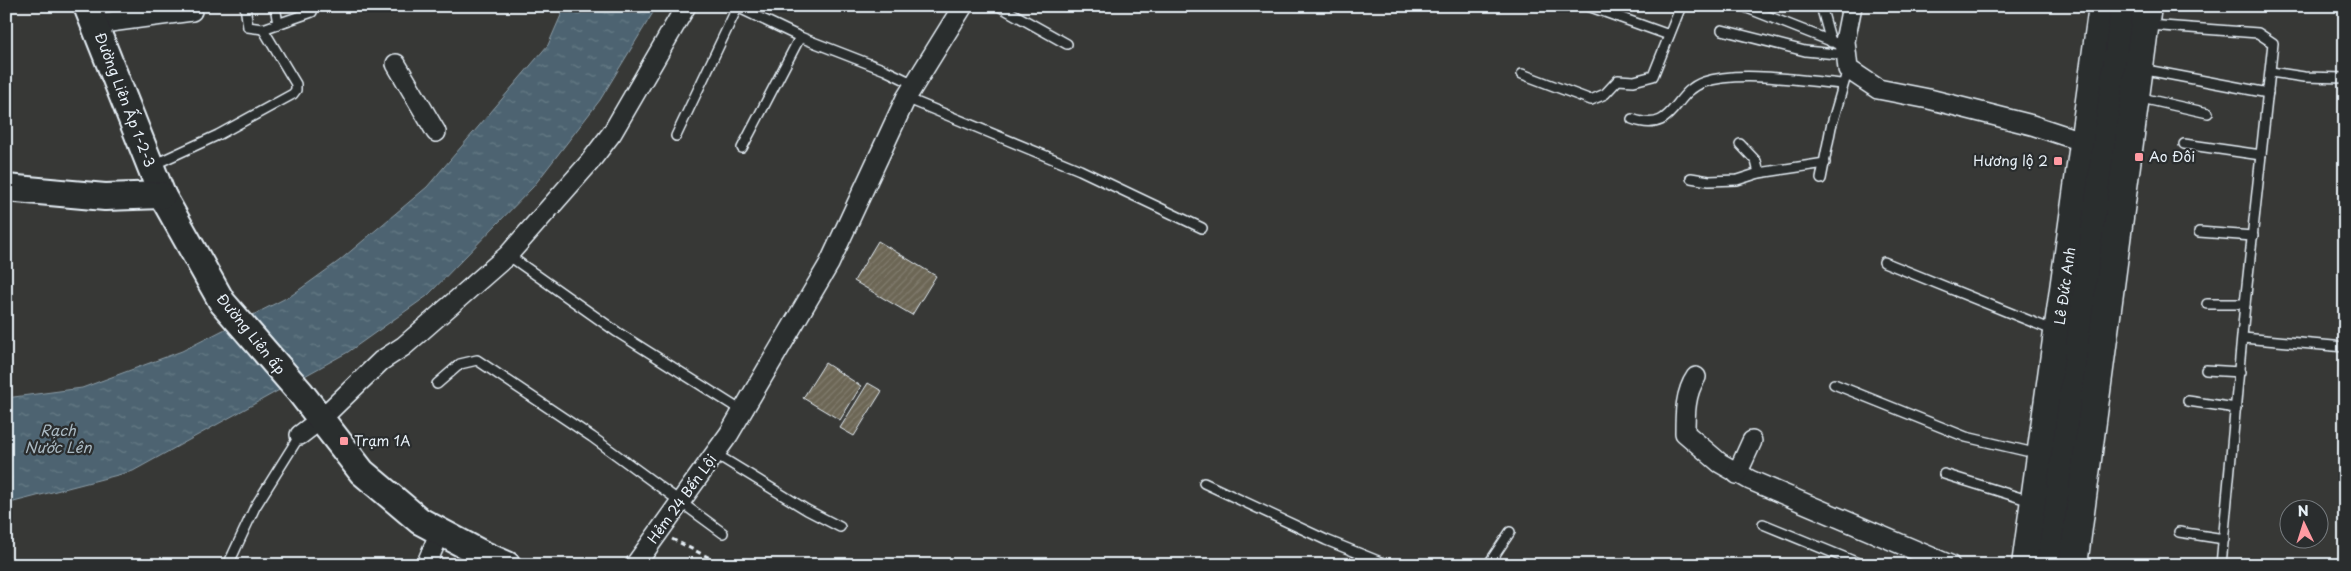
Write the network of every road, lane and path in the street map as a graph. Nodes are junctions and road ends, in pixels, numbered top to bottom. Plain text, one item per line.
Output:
1 (245, 6) edge
2 (275, 6) edge
3 (310, 6) edge
4 (686, 6) edge
5 (962, 6) edge
6 (999, 6) edge
7 (1588, 6) edge
8 (1681, 6) edge
9 (1742, 6) edge
10 (1764, 6) edge
11 (1821, 6) edge
12 (1852, 6) edge
13 (2087, 6) edge
14 (2103, 6) edge
15 (2125, 6) edge
16 (736, 7) edge
17 (192, 11) dead end
18 (91, 15) edge
19 (2146, 15) edge
20 (1767, 16) junction
21 (278, 24) junction
22 (263, 29) junction
23 (1722, 30) dead end
24 (1669, 35) junction
25 (800, 37) junction
26 (1067, 44) dead end
27 (1843, 59) junction
28 (396, 64) dead end
29 (2139, 69) junction
30 (2271, 72) junction
31 (1522, 74) dead end
32 (2345, 78) edge
33 (910, 91) junction
34 (2268, 93) junction
35 (2134, 96) junction
36 (2208, 113) dead end
37 (1632, 119) dead end
38 (436, 132) dead end
39 (676, 136) dead end
40 (2077, 140) junction
41 (1740, 144) dead end
42 (2184, 144) dead end
43 (742, 148) dead end
44 (2261, 155) junction
45 (1825, 163) junction
46 (151, 166) junction
47 (1758, 173) junction
48 (1692, 178) dead end
49 (1822, 179) dead end
50 (6, 188) edge
51 (162, 194) junction
52 (1202, 228) dead end
53 (2199, 232) dead end
54 (2253, 236) junction
55 (508, 255) junction
56 (1884, 262) dead end
57 (2207, 304) dead end
58 (2245, 304) junction
59 (2045, 327) junction
60 (2243, 338) junction
61 (2345, 347) edge
62 (2206, 370) dead end
63 (2240, 372) junction
64 (1696, 377) dead end
65 (437, 384) dead end
66 (1834, 384) dead end
67 (2188, 401) dead end
68 (2236, 408) junction
69 (742, 411) junction
70 (321, 419) junction
71 (300, 435) joint
72 (1752, 441) dead end
73 (2026, 451) junction
74 (714, 453) junction
75 (1737, 474) junction
76 (1944, 474) dead end
77 (1204, 483) dead end
78 (2021, 498) junction
79 (680, 503) junction
80 (1763, 524) dead end
81 (840, 527) dead end
82 (440, 532) junction
83 (658, 532) junction
84 (1510, 532) dead end
85 (2179, 532) dead end
86 (723, 533) dead end
87 (2224, 539) junction
88 (228, 565) edge
89 (426, 565) edge
90 (507, 565) edge
91 (635, 565) edge
92 (724, 565) edge
93 (1388, 565) edge
94 (1488, 565) edge
95 (1863, 565) edge
96 (1950, 565) edge
97 (2012, 565) edge
98 (2026, 565) edge
99 (2050, 565) edge
100 (2073, 565) edge
101 (2221, 565) edge

1 - 22 lane
2 - 21 lane
3 - 21 lane
4 - 55 street
5 - 33 street, Hẻm 24 Bến Lội
6 - 26 lane
7 - 24 lane
8 - 24 lane
9 - 20 lane
10 - 20 lane
11 - 27 lane
12 - 27 street
13 - 40 highway, Lê Đức Anh
14 - 40 highway, Lê Đức Anh
15 - 99 highway, Lê Đức Anh
16 - 25 lane
16 - 39 lane
17 - 18 street
18 - 46 street, Đường Liên Ấp 1-2-3
19 - 29 highway
19 - 30 lane
20 - 27 lane
21 - 22 lane
22 - 46 lane
23 - 27 lane
24 - 31 lane
25 - 33 lane
25 - 43 lane
27 - 37 lane
27 - 40 street
27 - 45 lane
28 - 38 street
29 - 34 lane
29 - 35 highway
30 - 32 lane
30 - 34 lane
33 - 52 lane
33 - 69 street, Hẻm 24 Bến Lội
34 - 44 lane
35 - 36 lane
35 - 100 highway
40 - 59 highway, Lê Đức Anh
40 - 98 highway, Lê Đức Anh
41 - 47 lane
42 - 44 lane
44 - 54 lane
45 - 47 lane
45 - 49 lane
46 - 51 street, Đường Liên Ấp 1-2-3
47 - 48 lane
50 - 51 street
51 - 70 street, Đường Liên ấp
53 - 54 lane
54 - 58 lane
55 - 69 lane
55 - 70 street
56 - 59 lane
57 - 58 lane
58 - 60 lane
59 - 73 highway, Lê Đức Anh
60 - 61 lane
60 - 63 lane
62 - 63 lane
63 - 68 lane
64 - 75 street
65 - 79 lane
66 - 73 lane
67 - 68 lane
68 - 87 lane
69 - 74 street, Hẻm 24 Bến Lội
70 - 71 street
70 - 82 street, Đường Liên ấp
71 - 88 lane
72 - 75 street
73 - 78 highway, Lê Đức Anh
74 - 79 street, Hẻm 24 Bến Lội
74 - 81 lane
75 - 96 street
76 - 78 lane
77 - 93 lane
78 - 97 highway, Lê Đức Anh
79 - 83 street, Hẻm 24 Bến Lội
79 - 86 lane
80 - 95 lane
82 - 89 street
82 - 90 street, Đường Liên ấp
83 - 91 street, Hẻm 24 Bến Lội
83 - 92 path
84 - 94 lane
85 - 87 lane
87 - 101 lane

